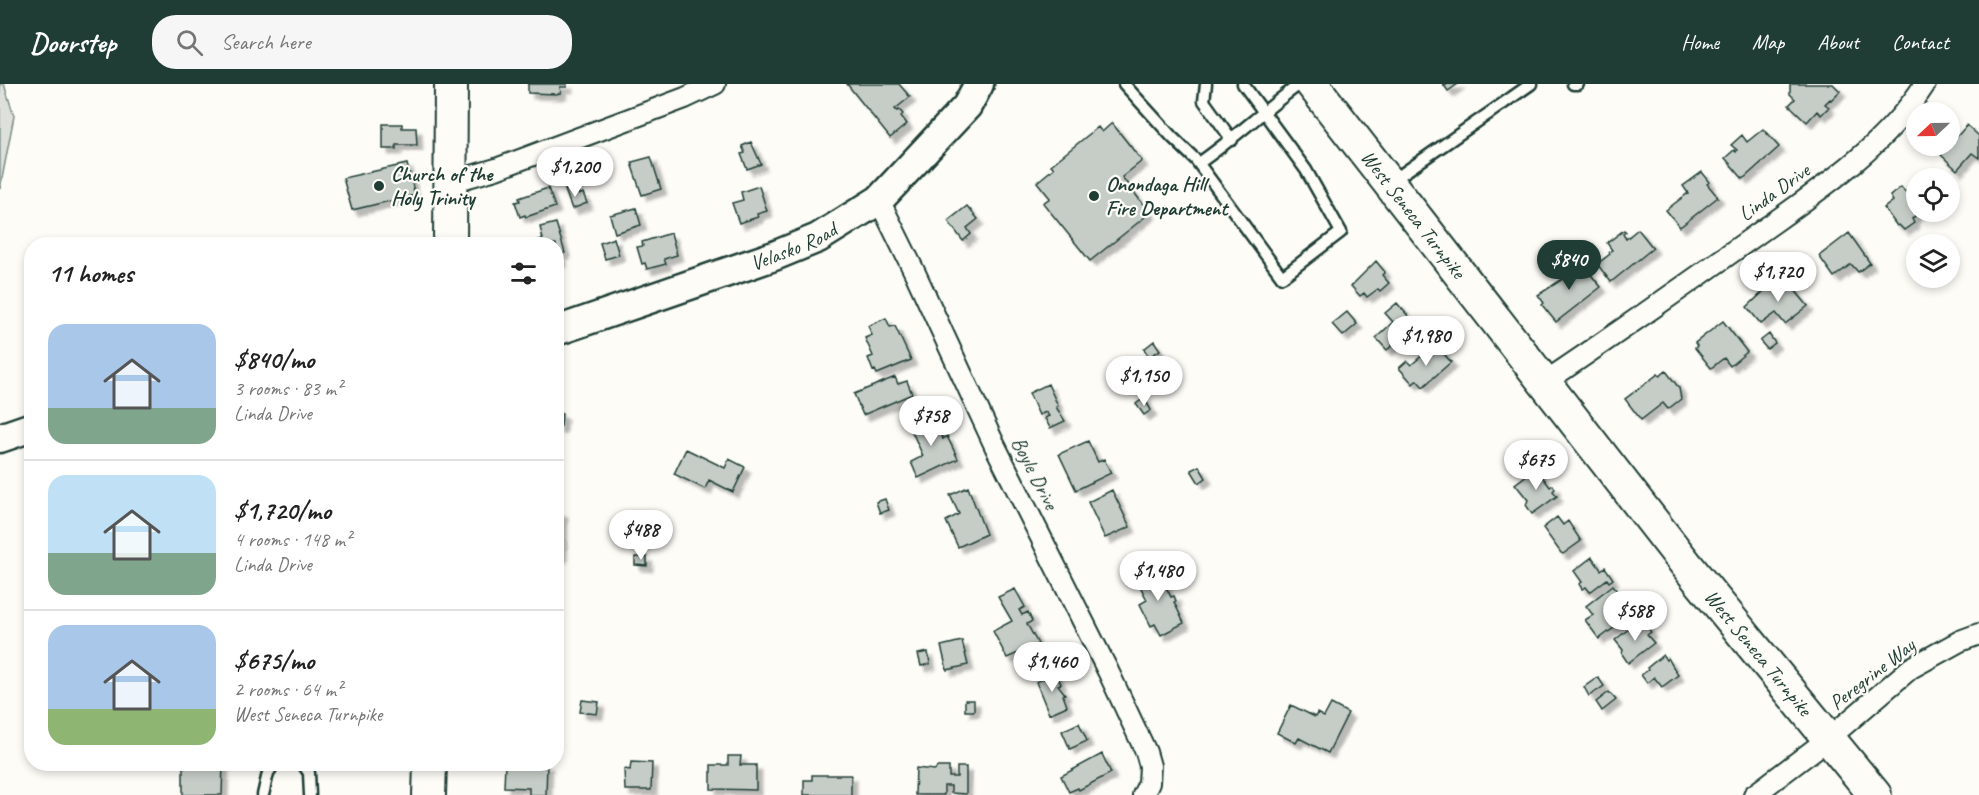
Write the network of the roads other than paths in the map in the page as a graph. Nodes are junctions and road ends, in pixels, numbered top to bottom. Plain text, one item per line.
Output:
1 (451, 84) edge
2 (715, 84) edge
3 (978, 84) edge
4 (1124, 84) edge
5 (1206, 84) edge
6 (1243, 84) edge
7 (1300, 84) edge
8 (1312, 84) edge
9 (1531, 84) edge
10 (1573, 84) edge
11 (1578, 84) edge
12 (1925, 84) edge
13 (1263, 111) junction
14 (1232, 140) junction
15 (1199, 163) junction
16 (451, 182) junction
17 (1390, 183) junction
18 (879, 200) junction
19 (450, 237) edge
20 (564, 328) edge
21 (1545, 382) junction
22 (24, 430) edge
23 (0, 438) edge
24 (1979, 634) edge
25 (1828, 739) junction
26 (269, 771) edge
27 (308, 771) edge
28 (430, 771) edge
29 (263, 795) edge
30 (310, 795) edge
31 (429, 795) edge
32 (1143, 795) edge
33 (1754, 795) edge
34 (1875, 795) edge

1 - 16 main road
2 - 16 street
3 - 18 street, Velasko Road
4 - 15 lane
5 - 14 lane
6 - 13 lane
7 - 13 lane
8 - 17 main road, West Seneca Turnpike
9 - 17 lane
10 - 11 lane
12 - 21 street, Linda Drive
13 - 14 lane
13 - 15 lane
14 - 15 lane
16 - 19 main road
17 - 21 main road, West Seneca Turnpike
18 - 20 street, Velasko Road
18 - 32 street, Boyle Drive
21 - 25 main road, West Seneca Turnpike
22 - 23 street
24 - 25 street, Peregrine Way
25 - 33 street, Peregrine Way
25 - 34 main road, West Seneca Turnpike
26 - 29 lane
27 - 30 lane
28 - 31 main road

